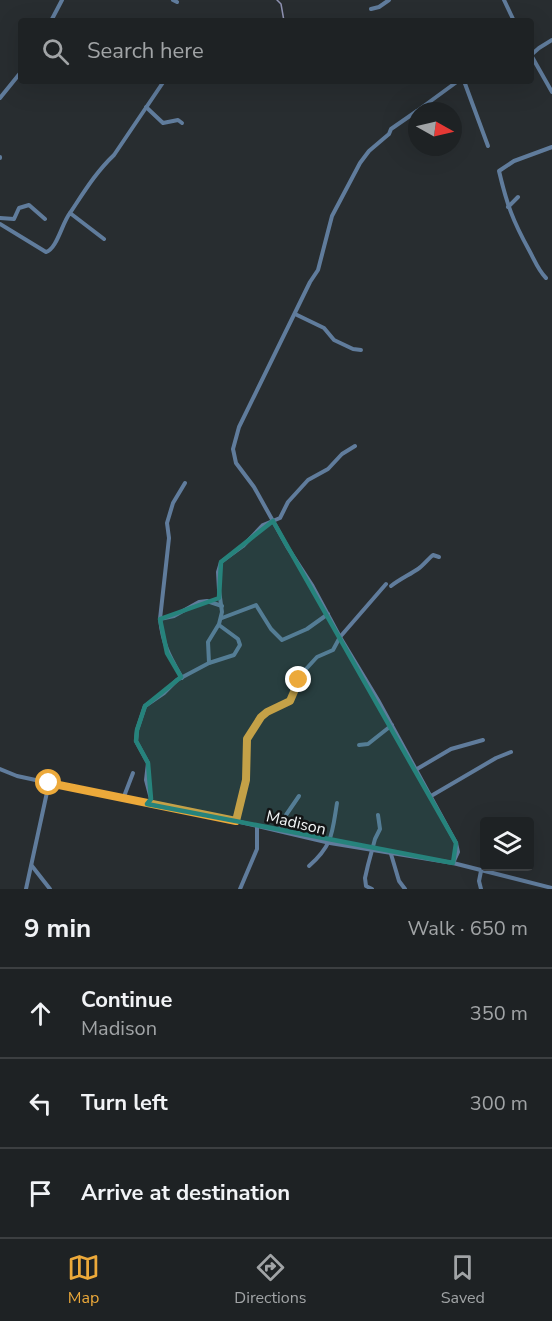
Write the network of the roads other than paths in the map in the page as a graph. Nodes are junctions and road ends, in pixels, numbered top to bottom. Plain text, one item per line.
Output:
1 (62, 0) edge
2 (389, 0) edge
3 (504, 0) edge
4 (371, 9) dead end
5 (53, 18) edge
6 (513, 18) edge
7 (552, 40) edge
8 (534, 52) edge
9 (534, 60) edge
10 (18, 76) edge
11 (162, 84) edge
12 (454, 84) edge
13 (465, 84) edge
14 (552, 92) edge
15 (0, 98) edge
16 (429, 102) edge
17 (146, 107) junction
18 (408, 117) edge
19 (183, 123) dead end
20 (488, 146) dead end
21 (552, 147) edge
22 (518, 197) dead end
23 (508, 207) junction
24 (70, 213) junction
25 (0, 218) edge
26 (45, 219) dead end
27 (0, 224) edge
28 (104, 239) dead end
29 (546, 279) dead end
30 (295, 314) junction
31 (361, 350) dead end
32 (356, 446) dead end
33 (185, 483) dead end
34 (273, 521) junction
35 (439, 557) dead end
36 (222, 606) junction
37 (328, 614) junction
38 (221, 618) junction
39 (160, 619) junction
40 (219, 624) junction
41 (340, 637) junction
42 (209, 663) junction
43 (182, 678) junction
44 (392, 725) junction
45 (483, 740) dead end
46 (359, 746) dead end
47 (511, 752) dead end
48 (0, 769) edge
49 (417, 769) junction
50 (133, 774) dead end
51 (49, 783) junction
52 (299, 796) dead end
53 (431, 796) junction
54 (123, 799) junction
55 (337, 803) dead end
56 (147, 804) junction
57 (378, 815) dead end
58 (236, 821) junction
59 (257, 826) junction
60 (279, 831) junction
61 (330, 843) junction
62 (372, 850) junction
63 (392, 854) junction
64 (453, 863) junction
65 (31, 866) junction
66 (309, 866) dead end
67 (480, 870) edge
68 (481, 871) edge
69 (485, 871) edge
70 (552, 888) edge
71 (26, 889) edge
72 (50, 889) edge
73 (240, 889) edge
74 (372, 889) edge
75 (405, 889) edge
76 (482, 889) edge

1 - 5 street
2 - 4 street
3 - 6 street
7 - 8 street
9 - 14 street
10 - 15 street
11 - 17 street
12 - 16 street
13 - 20 street
17 - 19 street
17 - 24 street
18 - 30 street
21 - 23 street
22 - 23 street
23 - 29 street
24 - 27 street
24 - 28 street
25 - 26 street
30 - 31 street
30 - 34 street
32 - 34 street
33 - 39 street
34 - 36 street
34 - 37 street
35 - 41 street
36 - 38 street
36 - 39 street
37 - 38 street
37 - 41 street
38 - 40 street
39 - 43 street
40 - 42 street
40 - 42 street
41 - 44 street
41 - 58 street
42 - 43 street
43 - 56 street
44 - 46 street
44 - 49 street
45 - 49 street
47 - 53 street
48 - 51 street, Madison
49 - 53 street
50 - 54 street
51 - 54 street, Madison
51 - 65 street
52 - 60 street
53 - 64 street
54 - 56 street, Madison
55 - 61 street
56 - 58 street, Madison
57 - 62 street
58 - 59 street, Madison
59 - 60 street, Madison
59 - 73 street
60 - 61 street, Madison
61 - 62 street, Madison
61 - 66 street
62 - 63 street, Madison
62 - 74 street
63 - 64 street, Madison
63 - 75 street
64 - 67 street, Madison
65 - 71 street
65 - 72 street
68 - 76 street
69 - 70 street, Madison

